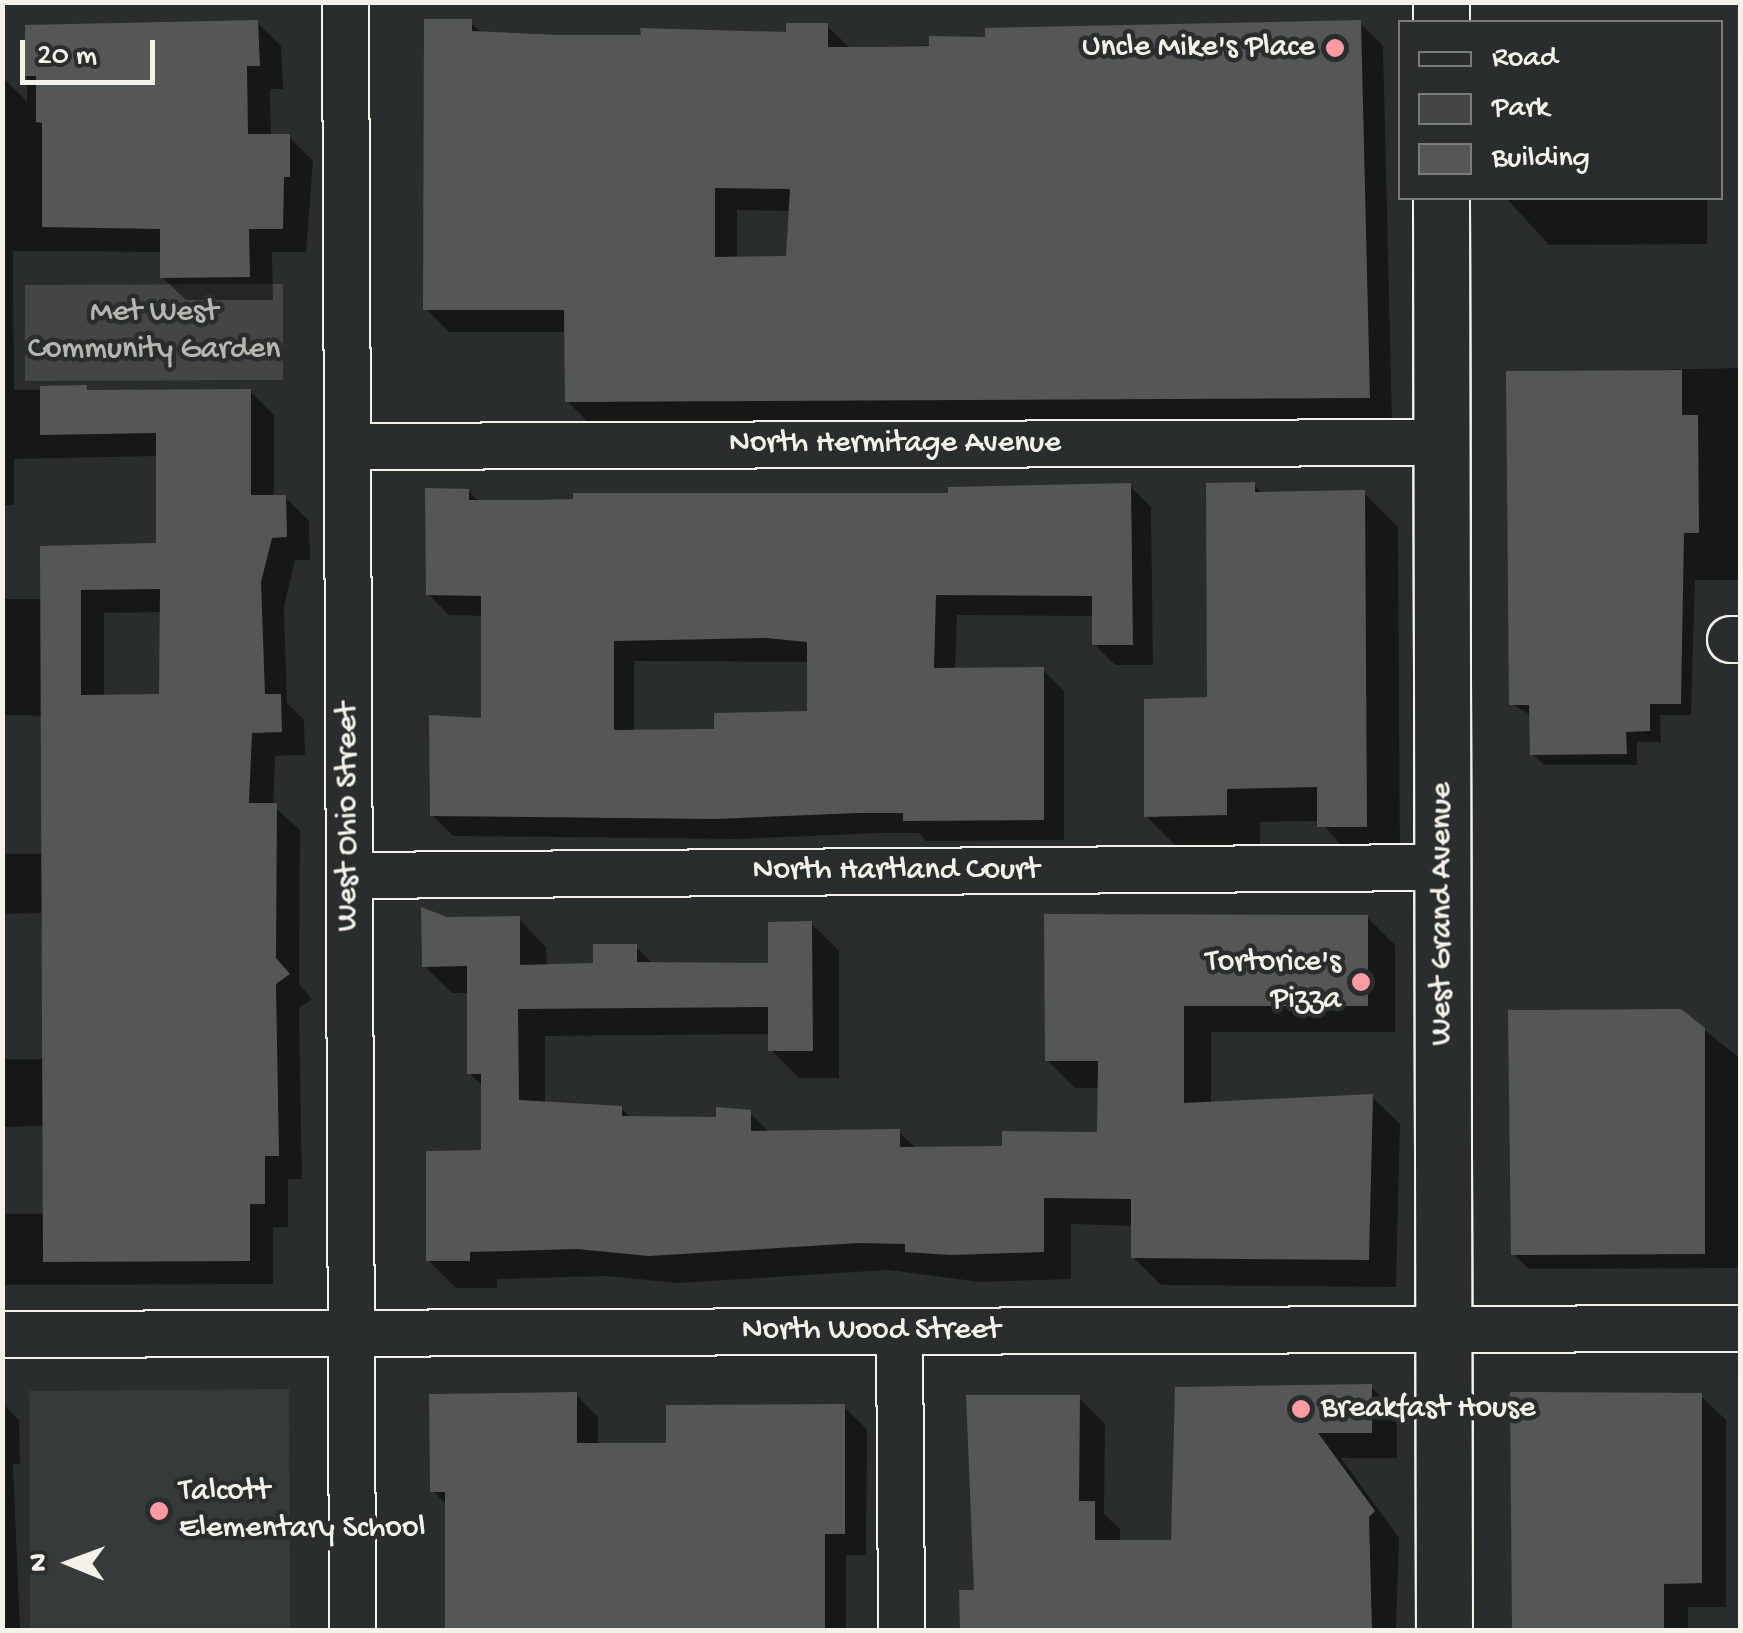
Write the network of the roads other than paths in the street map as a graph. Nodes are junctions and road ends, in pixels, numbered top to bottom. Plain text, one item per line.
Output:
1 (345, 2) edge
2 (1442, 200) edge
3 (1442, 442) junction
4 (347, 446) junction
5 (1442, 867) junction
6 (349, 874) junction
7 (1444, 1328) junction
8 (1740, 1328) edge
9 (899, 1330) junction
10 (351, 1333) junction
11 (2, 1334) edge
12 (352, 1630) edge
13 (901, 1630) edge
14 (1444, 1630) edge

1 - 4 street, West Ohio Street
2 - 3 main road, West Grand Avenue
3 - 4 street, North Hermitage Avenue
3 - 5 main road, West Grand Avenue
4 - 6 street, West Ohio Street
5 - 6 street, North Hartland Court
5 - 7 main road, West Grand Avenue
6 - 10 street, West Ohio Street
7 - 8 street, North Wood Street
7 - 9 street, North Wood Street
7 - 14 main road, West Grand Avenue
9 - 10 street, North Wood Street
9 - 13 street
10 - 11 street, North Wood Street
10 - 12 street, West Ohio Street

